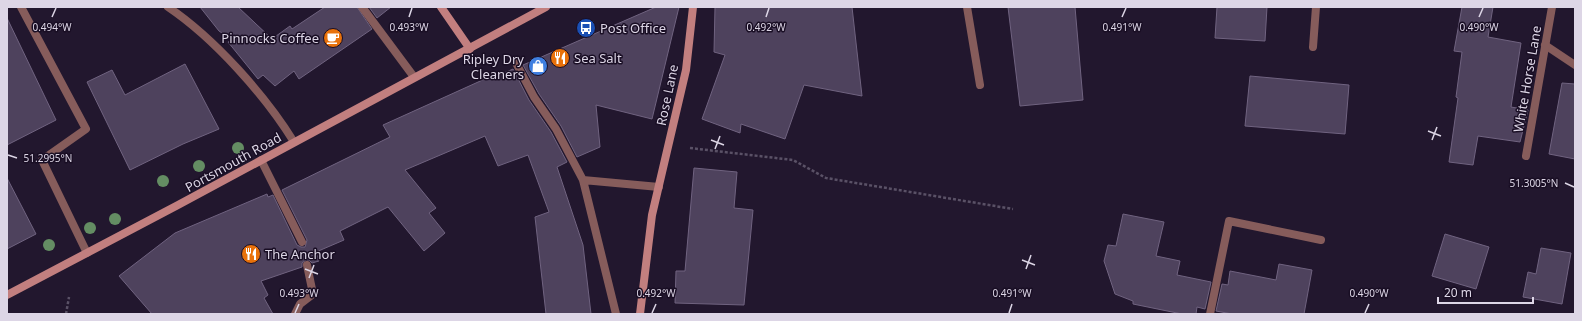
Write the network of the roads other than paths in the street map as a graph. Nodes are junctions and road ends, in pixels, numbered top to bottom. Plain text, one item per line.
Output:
1 (21, 7) edge
2 (168, 7) edge
3 (362, 7) edge
4 (441, 7) edge
5 (546, 7) edge
6 (693, 7) edge
7 (967, 7) edge
8 (1316, 7) edge
9 (1552, 7) edge
10 (1545, 45) junction
11 (1313, 47) dead end
12 (470, 49) junction
13 (516, 63) dead end
14 (1575, 65) edge
15 (414, 77) junction
16 (980, 85) dead end
17 (294, 142) junction
18 (1526, 156) dead end
19 (261, 160) junction
20 (583, 180) junction
21 (659, 187) junction
22 (1321, 240) dead end
23 (302, 242) dead end
24 (87, 253) junction
25 (307, 265) dead end
26 (7, 295) edge
27 (295, 314) edge
28 (616, 314) edge
29 (640, 314) edge
30 (1210, 314) edge

1 - 24 street
2 - 17 street
3 - 15 street
4 - 12 main road
5 - 12 main road, Portsmouth Road
6 - 21 main road, Rose Lane
7 - 16 street
8 - 11 street
9 - 10 street, White Horse Lane
10 - 14 street
10 - 18 street, White Horse Lane
12 - 15 main road, Portsmouth Road
13 - 20 street
15 - 17 main road, Portsmouth Road
17 - 19 main road, Portsmouth Road
19 - 23 street
19 - 24 main road, Portsmouth Road
20 - 21 street
20 - 28 street
21 - 29 main road, Rose Lane
22 - 30 street
24 - 26 main road, Portsmouth Road
25 - 27 street

